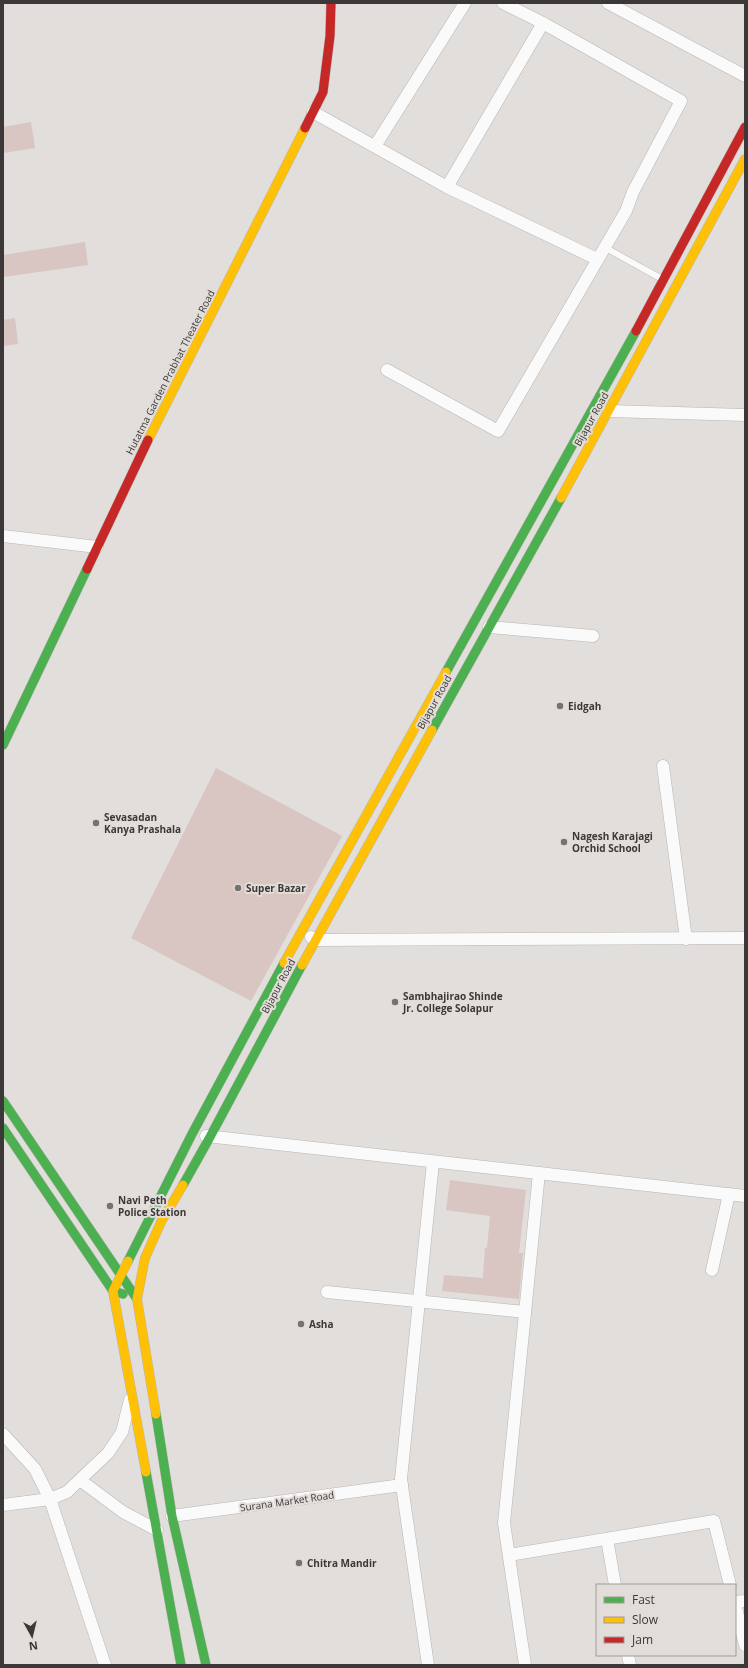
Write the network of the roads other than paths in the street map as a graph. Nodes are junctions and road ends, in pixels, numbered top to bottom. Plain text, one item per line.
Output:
1 (331, 3) edge
2 (465, 3) edge
3 (503, 3) edge
4 (608, 3) edge
5 (543, 23) junction
6 (745, 76) edge
7 (313, 112) junction
8 (745, 127) edge
9 (375, 146) junction
10 (745, 158) edge
11 (447, 187) junction
12 (604, 247) junction
13 (597, 259) junction
14 (663, 279) junction
15 (386, 370) dead end
16 (609, 411) junction
17 (745, 415) edge
18 (3, 536) edge
19 (97, 547) junction
20 (489, 627) junction
21 (593, 636) dead end
22 (3, 745) edge
23 (663, 766) dead end
24 (301, 932) junction
25 (745, 938) edge
26 (686, 939) junction
27 (315, 940) junction
28 (3, 1101) edge
29 (3, 1128) edge
30 (192, 1134) junction
31 (210, 1137) junction
32 (433, 1162) junction
33 (539, 1173) junction
34 (729, 1194) junction
35 (745, 1196) edge
36 (712, 1270) dead end
37 (121, 1276) junction
38 (113, 1291) junction
39 (327, 1292) dead end
40 (137, 1299) junction
41 (418, 1301) junction
42 (525, 1312) junction
43 (132, 1391) junction
44 (3, 1434) edge
45 (80, 1480) junction
46 (402, 1485) junction
47 (50, 1499) junction
48 (3, 1505) edge
49 (172, 1516) junction
50 (157, 1530) junction
51 (607, 1539) junction
52 (509, 1555) junction
53 (616, 1584) edge
54 (730, 1584) edge
55 (736, 1607) edge
56 (745, 1645) edge
57 (105, 1665) edge
58 (181, 1665) edge
59 (206, 1665) edge
60 (428, 1665) edge
61 (525, 1665) edge

1 - 7 main road, Hutatma Garden Prabhat Theater Road
2 - 9 street
3 - 5 street
4 - 6 street
5 - 11 street
5 - 12 street
7 - 9 street
7 - 19 main road, Hutatma Garden Prabhat Theater Road
8 - 14 main road
9 - 11 street
10 - 16 main road, Bijapur Road
11 - 13 street
12 - 13 street
12 - 14 lane
13 - 15 street
14 - 24 main road
16 - 17 street
16 - 20 main road, Bijapur Road
18 - 19 street
19 - 22 main road, Hutatma Garden Prabhat Theater Road
20 - 21 street
20 - 27 main road, Bijapur Road
23 - 26 street
24 - 27 street
24 - 30 main road
25 - 26 street
26 - 27 street
27 - 31 main road, Bijapur Road
28 - 37 main road
29 - 38 main road
30 - 31 street
30 - 37 main road
31 - 32 street
31 - 40 main road, Bijapur Road
32 - 33 street
32 - 41 street
33 - 34 street
33 - 42 street
34 - 35 street
34 - 36 street
37 - 38 main road
37 - 40 main road
38 - 40 main road
38 - 43 main road
39 - 41 street
40 - 49 main road
41 - 42 street
41 - 46 street
42 - 52 street
43 - 45 street
43 - 50 main road
44 - 47 street
45 - 47 street
45 - 50 street
46 - 49 street, Surana Market Road
46 - 60 street
47 - 48 street
47 - 57 street
49 - 59 main road
50 - 58 main road
51 - 52 street
51 - 53 street
51 - 54 street
52 - 61 street
55 - 56 street

